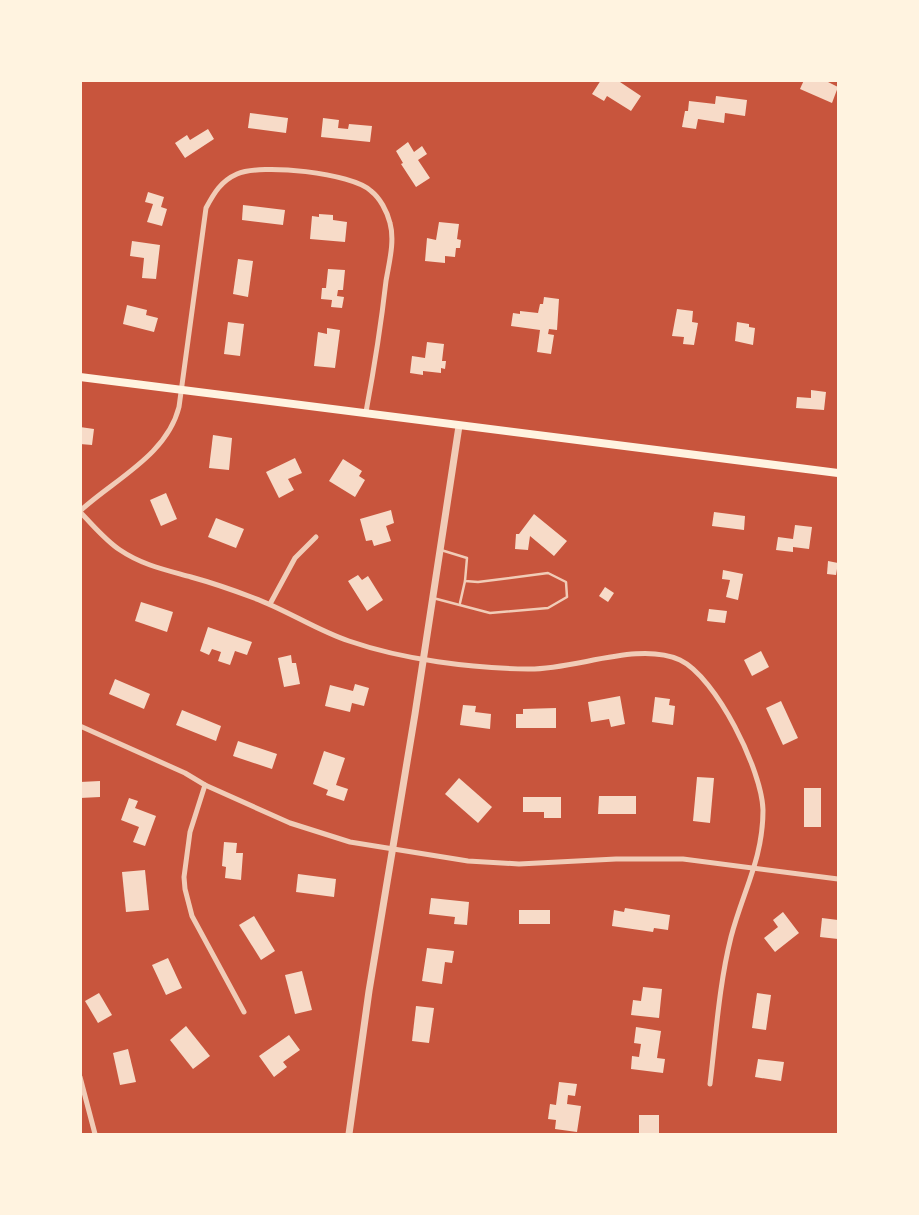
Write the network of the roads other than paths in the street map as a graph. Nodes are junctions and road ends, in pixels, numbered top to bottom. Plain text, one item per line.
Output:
1 (80, 377) edge
2 (181, 389) junction
3 (366, 412) junction
4 (459, 426) junction
5 (838, 473) edge
6 (80, 511) edge
7 (316, 537) dead end
8 (441, 550) junction
9 (465, 580) junction
10 (433, 598) junction
11 (460, 603) junction
12 (270, 604) junction
13 (424, 658) junction
14 (80, 726) edge
15 (205, 786) junction
16 (391, 849) junction
17 (755, 869) junction
18 (838, 879) edge
19 (244, 1012) dead end
20 (80, 1077) edge
21 (710, 1084) dead end
22 (95, 1135) edge
23 (349, 1135) edge

1 - 2 main road
2 - 3 main road
2 - 3 street
2 - 6 street
3 - 4 main road
4 - 5 main road
4 - 8 street
6 - 12 street
7 - 12 street
8 - 9 lane
8 - 10 street
9 - 11 lane
9 - 11 lane
10 - 11 lane
10 - 13 street
12 - 13 street
13 - 16 street
13 - 17 street
14 - 15 street
15 - 16 street
15 - 19 street
16 - 17 street
16 - 23 street
17 - 18 street
17 - 21 street
20 - 22 street

